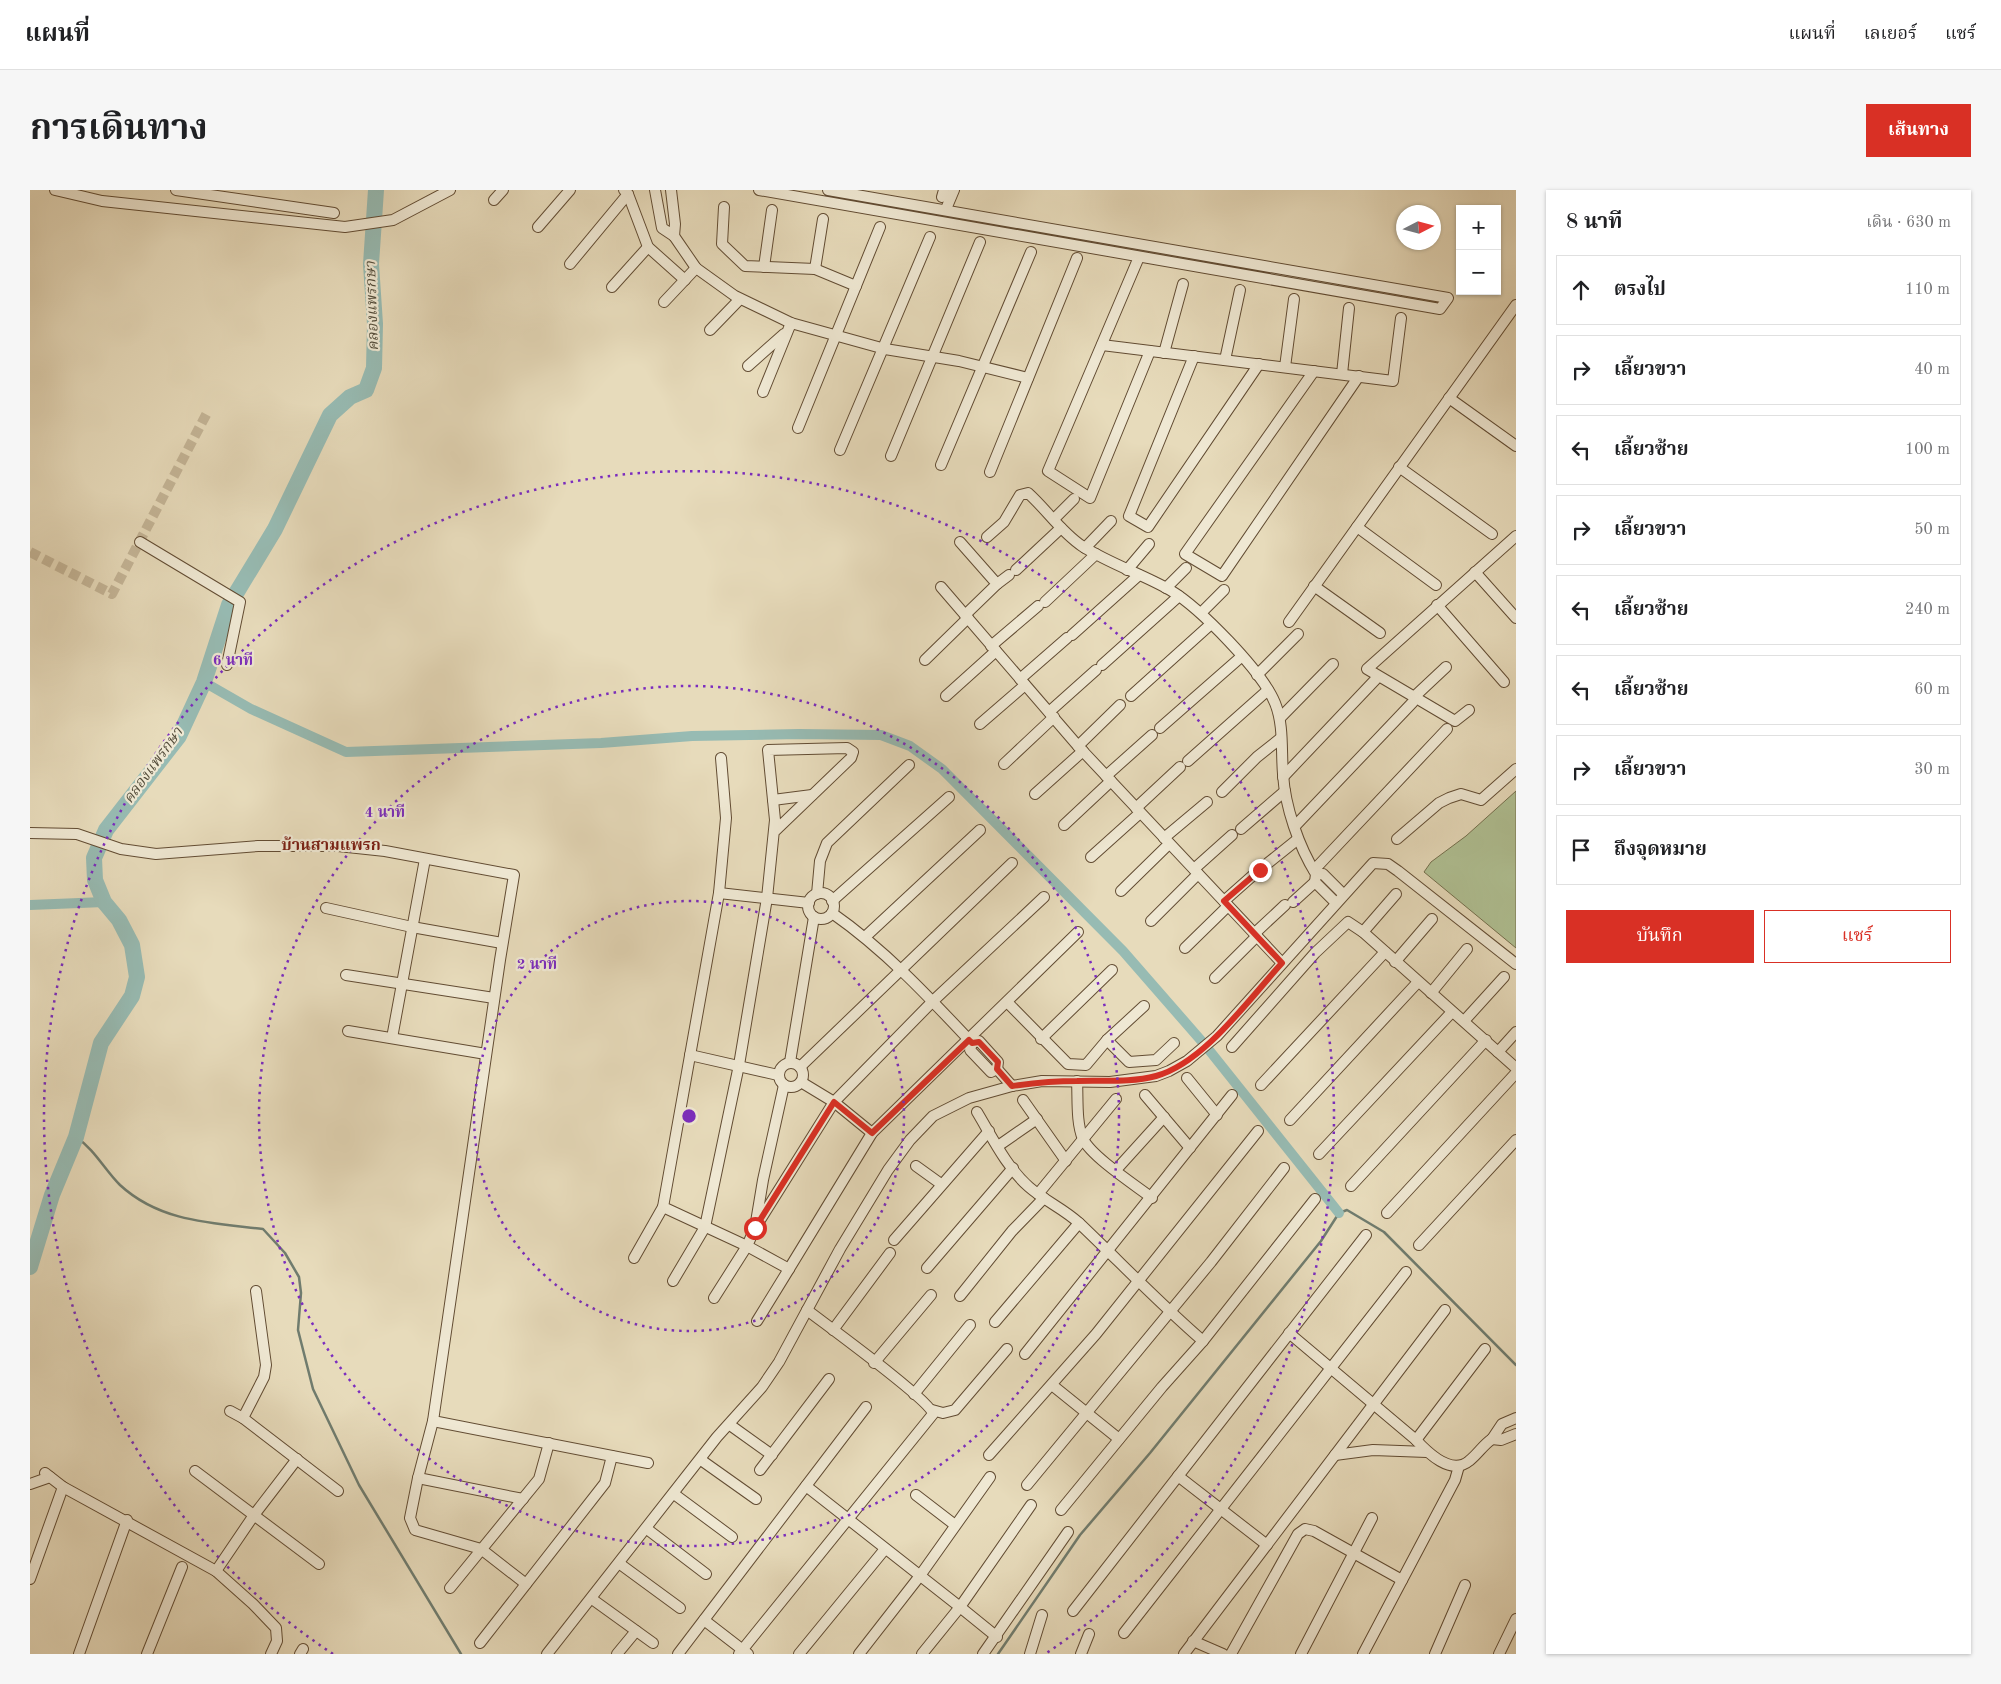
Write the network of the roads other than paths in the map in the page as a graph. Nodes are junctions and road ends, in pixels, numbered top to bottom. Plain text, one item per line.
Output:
1 (55, 190) edge
2 (176, 190) edge
3 (450, 190) edge
4 (503, 190) edge
5 (570, 190) edge
6 (655, 190) edge
7 (670, 190) edge
8 (759, 190) edge
9 (828, 190) edge
10 (954, 190) edge
11 (626, 192) edge
12 (849, 194) junction
13 (494, 200) dead end
14 (847, 206) junction
15 (724, 207) dead end
16 (946, 209) junction
17 (772, 210) dead end
18 (334, 214) dead end
19 (823, 219) dead end
20 (538, 227) dead end
21 (880, 227) dead end
22 (674, 236) junction
23 (930, 237) dead end
24 (980, 242) dead end
25 (648, 248) junction
26 (1031, 252) dead end
27 (1139, 257) junction
28 (1077, 258) dead end
29 (570, 264) dead end
30 (764, 267) junction
31 (696, 268) junction
32 (815, 269) junction
33 (685, 280) junction
34 (1184, 284) dead end
35 (856, 286) junction
36 (612, 287) dead end
37 (1240, 290) dead end
38 (740, 299) junction
39 (1294, 299) dead end
40 (664, 302) dead end
41 (1516, 306) edge
42 (1349, 308) dead end
43 (1401, 318) dead end
44 (1512, 320) edge
45 (789, 328) junction
46 (710, 330) dead end
47 (836, 335) junction
48 (1102, 345) junction
49 (883, 348) junction
50 (1150, 351) junction
51 (1164, 353) junction
52 (933, 356) junction
53 (1194, 356) junction
54 (1225, 360) junction
55 (1259, 364) junction
56 (748, 366) dead end
57 (982, 366) junction
58 (1285, 367) junction
59 (1314, 371) junction
60 (1342, 374) junction
61 (1359, 376) junction
62 (1028, 378) junction
63 (763, 392) dead end
64 (1449, 398) junction
65 (798, 428) dead end
66 (1516, 446) edge
67 (840, 450) dead end
68 (891, 456) dead end
69 (941, 465) dead end
70 (1399, 467) junction
71 (990, 472) dead end
72 (1074, 499) dead end
73 (1111, 521) dead end
74 (1058, 524) junction
75 (1356, 527) junction
76 (1492, 534) dead end
77 (1516, 536) edge
78 (987, 537) dead end
79 (140, 542) dead end
80 (960, 542) dead end
81 (1149, 544) dead end
82 (1085, 548) junction
83 (1096, 554) junction
84 (1186, 568) dead end
85 (1127, 570) junction
86 (1475, 572) junction
87 (1139, 575) junction
88 (997, 584) junction
89 (1436, 585) dead end
90 (1314, 586) junction
91 (941, 587) dead end
92 (1166, 588) junction
93 (1224, 590) dead end
94 (1179, 596) junction
95 (1437, 605) junction
96 (1201, 613) junction
97 (966, 616) junction
98 (1516, 618) edge
99 (1289, 622) dead end
100 (1211, 624) junction
101 (1380, 632) dead end
102 (1298, 634) dead end
103 (994, 648) junction
104 (1241, 657) junction
105 (925, 660) dead end
106 (1334, 664) dead end
107 (227, 665) dead end
108 (1446, 667) dead end
109 (1257, 675) junction
110 (1376, 679) dead end
111 (1023, 682) junction
112 (1504, 682) dead end
113 (1268, 690) junction
114 (946, 696) dead end
115 (1131, 696) dead end
116 (1414, 699) junction
117 (1120, 705) dead end
118 (1469, 710) dead end
119 (1051, 714) junction
120 (1280, 718) junction
121 (980, 724) dead end
122 (1447, 729) dead end
123 (1281, 738) junction
124 (1080, 748) junction
125 (720, 758) dead end
126 (1004, 764) dead end
127 (909, 765) dead end
128 (1516, 769) edge
129 (1283, 777) junction
130 (1108, 779) junction
131 (1285, 791) junction
132 (1222, 792) dead end
133 (1035, 794) dead end
134 (812, 795) junction
135 (949, 797) dead end
136 (773, 800) junction
137 (1207, 802) dead end
138 (1138, 810) junction
139 (1064, 825) dead end
140 (1295, 826) junction
141 (980, 830) dead end
142 (1241, 830) dead end
143 (774, 832) junction
144 (30, 833) edge
145 (1232, 836) dead end
146 (1298, 839) junction
147 (1397, 839) dead end
148 (1167, 841) junction
149 (1091, 857) dead end
150 (424, 859) junction
151 (1012, 863) dead end
152 (1268, 863) dead end
153 (1260, 870) dead end
154 (1196, 872) junction
155 (1315, 875) junction
156 (1121, 891) dead end
157 (719, 893) junction
158 (817, 894) junction
159 (1343, 894) junction
160 (1396, 894) dead end
161 (1044, 897) dead end
162 (767, 898) junction
163 (832, 901) junction
164 (1226, 903) junction
165 (1336, 903) junction
166 (808, 904) junction
167 (326, 908) dead end
168 (832, 913) junction
169 (814, 917) junction
170 (1432, 919) dead end
171 (1151, 921) dead end
172 (412, 927) junction
173 (1078, 932) dead end
174 (1363, 932) junction
175 (1256, 934) junction
176 (865, 936) junction
177 (502, 942) junction
178 (1185, 948) dead end
179 (1467, 949) dead end
180 (1385, 952) junction
181 (1395, 962) junction
182 (1282, 963) junction
183 (1516, 964) edge
184 (902, 970) junction
185 (1112, 970) dead end
186 (346, 975) dead end
187 (1504, 977) dead end
188 (1215, 978) dead end
189 (1418, 982) junction
190 (402, 984) junction
191 (1431, 993) junction
192 (494, 998) junction
193 (933, 1001) junction
194 (1007, 1002) junction
195 (1144, 1006) dead end
196 (1452, 1012) junction
197 (1464, 1021) junction
198 (348, 1031) dead end
199 (1516, 1032) edge
200 (392, 1038) junction
201 (1041, 1039) junction
202 (1107, 1040) junction
203 (1486, 1040) junction
204 (971, 1041) junction
205 (1174, 1043) dead end
206 (1232, 1046) dead end
207 (1498, 1052) junction
208 (486, 1054) junction
209 (690, 1056) junction
210 (790, 1062) junction
211 (739, 1065) junction
212 (800, 1067) junction
213 (1516, 1068) edge
214 (1516, 1073) edge
215 (778, 1075) junction
216 (1187, 1078) dead end
217 (1077, 1080) junction
218 (801, 1082) junction
219 (784, 1085) junction
220 (1261, 1085) dead end
221 (1012, 1086) junction
222 (1145, 1095) dead end
223 (1232, 1095) dead end
224 (1116, 1099) dead end
225 (1023, 1100) dead end
226 (834, 1102) junction
227 (977, 1112) dead end
228 (1217, 1114) junction
229 (1164, 1117) junction
230 (1037, 1119) junction
231 (1290, 1120) dead end
232 (989, 1131) junction
233 (1258, 1131) dead end
234 (872, 1133) junction
235 (1083, 1139) junction
236 (1516, 1140) edge
237 (998, 1146) junction
238 (1190, 1148) junction
239 (1319, 1154) dead end
240 (1066, 1162) junction
241 (916, 1166) dead end
242 (1013, 1168) junction
243 (1284, 1168) dead end
244 (1116, 1170) junction
245 (763, 1180) junction
246 (941, 1184) junction
247 (1351, 1186) dead end
248 (780, 1190) junction
249 (1041, 1196) junction
250 (1152, 1198) junction
251 (1315, 1199) dead end
252 (663, 1207) junction
253 (1387, 1213) dead end
254 (1078, 1223) junction
255 (705, 1227) junction
256 (755, 1228) junction
257 (1366, 1235) dead end
258 (894, 1240) dead end
259 (1419, 1245) dead end
260 (747, 1246) junction
261 (890, 1253) dead end
262 (1108, 1253) junction
263 (634, 1258) dead end
264 (927, 1268) dead end
265 (789, 1269) junction
266 (1406, 1272) dead end
267 (673, 1281) dead end
268 (1138, 1282) junction
269 (256, 1291) dead end
270 (931, 1295) dead end
271 (960, 1296) dead end
272 (714, 1298) dead end
273 (807, 1310) junction
274 (1446, 1310) dead end
275 (1170, 1311) junction
276 (757, 1321) dead end
277 (995, 1322) dead end
278 (970, 1325) dead end
279 (834, 1330) junction
280 (1289, 1333) junction
281 (1203, 1341) junction
282 (1006, 1349) dead end
283 (1485, 1349) dead end
284 (1025, 1354) dead end
285 (874, 1363) junction
286 (1331, 1368) junction
287 (829, 1379) dead end
288 (1052, 1385) junction
289 (914, 1394) junction
290 (1374, 1404) junction
291 (866, 1407) dead end
292 (932, 1410) junction
293 (230, 1411) dead end
294 (1087, 1412) junction
295 (243, 1418) junction
296 (1516, 1418) edge
297 (433, 1421) junction
298 (730, 1425) junction
299 (1516, 1434) edge
300 (1119, 1439) junction
301 (1492, 1439) junction
302 (1416, 1440) junction
303 (548, 1443) junction
304 (1427, 1452) junction
305 (990, 1455) dead end
306 (1335, 1455) junction
307 (612, 1456) junction
308 (772, 1456) junction
309 (297, 1459) junction
310 (700, 1460) junction
311 (648, 1463) dead end
312 (1459, 1466) junction
313 (760, 1470) dead end
314 (195, 1471) dead end
315 (1178, 1476) junction
316 (990, 1477) dead end
317 (418, 1478) junction
318 (30, 1484) edge
319 (1027, 1485) dead end
320 (806, 1486) junction
321 (63, 1487) junction
322 (338, 1491) dead end
323 (674, 1494) junction
324 (916, 1496) dead end
325 (523, 1499) junction
326 (756, 1499) dead end
327 (1031, 1505) dead end
328 (1221, 1509) junction
329 (1061, 1510) dead end
330 (254, 1515) junction
331 (1372, 1518) dead end
332 (127, 1520) junction
333 (848, 1520) junction
334 (955, 1525) junction
335 (647, 1528) junction
336 (1068, 1532) dead end
337 (732, 1537) dead end
338 (1267, 1545) junction
339 (481, 1549) junction
340 (885, 1549) junction
341 (1354, 1553) junction
342 (319, 1564) dead end
343 (620, 1564) junction
344 (182, 1567) dead end
345 (216, 1571) junction
346 (706, 1574) dead end
347 (920, 1577) junction
348 (30, 1579) edge
349 (1402, 1580) junction
350 (526, 1584) junction
351 (1465, 1586) dead end
352 (450, 1588) dead end
353 (592, 1598) junction
354 (680, 1608) dead end
355 (960, 1608) junction
356 (1073, 1610) dead end
357 (1042, 1615) dead end
358 (1516, 1619) edge
359 (704, 1620) junction
360 (636, 1631) junction
361 (1089, 1634) dead end
362 (1124, 1634) dead end
363 (997, 1636) junction
364 (1193, 1642) junction
365 (480, 1643) dead end
366 (653, 1643) dead end
367 (743, 1653) edge
368 (78, 1654) edge
369 (147, 1654) edge
370 (271, 1654) edge
371 (547, 1654) edge
372 (617, 1654) edge
373 (678, 1654) edge
374 (800, 1654) edge
375 (859, 1654) edge
376 (922, 1654) edge
377 (983, 1654) edge
378 (1030, 1654) edge
379 (1081, 1654) edge
380 (1184, 1654) edge
381 (1223, 1654) edge
382 (1231, 1654) edge
383 (1301, 1654) edge
384 (1363, 1654) edge
385 (1435, 1654) edge
386 (1499, 1654) edge

1 - 3 street
2 - 18 street
4 - 13 street
5 - 20 street
6 - 22 street
7 - 22 street
8 - 14 street
9 - 12 street
10 - 16 street
11 - 25 street
11 - 29 street
12 - 14 street
12 - 16 street
14 - 27 street
15 - 30 street
16 - 27 street
17 - 30 street
19 - 32 street
21 - 35 street
22 - 31 street
23 - 49 street
24 - 52 street
25 - 33 street
25 - 36 street
26 - 57 street
27 - 48 street
28 - 62 street
30 - 32 street
31 - 33 street
31 - 38 street
32 - 35 street
33 - 40 street
34 - 51 street
35 - 47 street
37 - 54 street
38 - 45 street
38 - 46 street
39 - 58 street
41 - 44 street
42 - 60 street
43 - 61 street
44 - 64 street
45 - 47 street
45 - 56 street
45 - 63 street
47 - 49 street
47 - 65 street
48 - 50 street
48 - 50 street
49 - 52 street
49 - 67 street
50 - 51 street
51 - 53 street
52 - 57 street
52 - 68 street
53 - 54 street
53 - 55 street
54 - 55 street
55 - 58 street
57 - 62 street
57 - 69 street
58 - 59 street
59 - 60 street
59 - 61 street
60 - 61 street
62 - 71 street
64 - 66 street
64 - 70 street
70 - 75 street
70 - 76 street
72 - 74 street
73 - 82 street
74 - 78 street
74 - 82 street
74 - 88 street
75 - 89 street
75 - 90 street
77 - 86 street
79 - 107 street
80 - 88 street
81 - 85 street
82 - 83 street
83 - 85 street
83 - 103 street
84 - 92 street
85 - 87 street
86 - 95 street
86 - 98 street
87 - 92 street
87 - 111 street
88 - 97 street
90 - 99 street
90 - 101 street
91 - 97 street
92 - 94 street
93 - 96 street
94 - 96 street
94 - 119 street
95 - 112 street
95 - 116 street
96 - 100 street
97 - 103 street
97 - 105 street
100 - 104 street
100 - 115 street
102 - 109 street
103 - 111 street
103 - 114 street
104 - 109 street
104 - 130 street
106 - 120 street
108 - 116 street
109 - 113 street
110 - 129 street
111 - 119 street
111 - 121 street
113 - 120 street
113 - 138 street
116 - 118 street
116 - 140 street
117 - 124 street
119 - 124 street
119 - 126 street
120 - 123 street
122 - 155 street
123 - 129 street
123 - 132 street
124 - 130 street
124 - 133 street
125 - 157 street
127 - 158 street
128 - 147 street
129 - 131 street
130 - 138 street
130 - 139 street
131 - 140 street
131 - 142 street
134 - 136 street
134 - 136 street
134 - 143 street
135 - 163 street
136 - 143 street
137 - 148 street
138 - 148 street
138 - 149 street
140 - 146 street
141 - 176 street
143 - 162 street
144 - 150 street
145 - 154 street
146 - 152 street
146 - 155 street
148 - 154 street
148 - 156 street
150 - 172 street
150 - 177 street
151 - 184 street
153 - 164 street
154 - 164 street
154 - 171 street
155 - 159 street
155 - 165 street
155 - 175 street
157 - 162 street
157 - 209 street
158 - 163 street
158 - 166 street
159 - 165 street
159 - 183 street
160 - 174 street
161 - 193 street
162 - 166 street
162 - 211 street
163 - 168 street
164 - 175 street
164 - 178 street
165 - 182 street
166 - 169 street
167 - 172 street
168 - 169 street
168 - 176 street
169 - 210 street
170 - 181 street
172 - 177 street
172 - 190 street
173 - 194 street
174 - 180 street
174 - 206 street
175 - 182 street
175 - 188 street
176 - 184 street
177 - 192 street
179 - 191 street
180 - 181 street
180 - 220 street
181 - 189 street
182 - 217 street
184 - 193 street
184 - 212 street
185 - 201 street
186 - 190 street
187 - 197 street
189 - 191 street
189 - 231 street
190 - 192 street
190 - 200 street
191 - 196 street
192 - 208 street
193 - 204 street
193 - 226 street
194 - 201 street
194 - 204 street
195 - 202 street
196 - 197 street
196 - 239 street
197 - 203 street
198 - 200 street
199 - 207 street
200 - 208 street
201 - 202 street
202 - 205 street
203 - 207 street
203 - 247 street
204 - 221 street
204 - 234 street
207 - 213 street
208 - 297 street
209 - 211 street
209 - 252 street
210 - 212 street
210 - 215 street
211 - 215 street
211 - 255 street
212 - 218 street
214 - 253 street
215 - 219 street
216 - 228 street
217 - 221 street
217 - 235 street
218 - 219 street
218 - 226 street
219 - 245 street
221 - 273 street
222 - 229 street
223 - 228 street
224 - 235 street
225 - 230 street
226 - 234 street
226 - 248 street
227 - 232 street
228 - 238 street
229 - 238 street
229 - 244 street
230 - 237 street
230 - 240 street
232 - 237 street
232 - 246 street
233 - 268 street
234 - 265 street
235 - 240 street
235 - 244 street
236 - 259 street
237 - 242 street
238 - 250 street
240 - 249 street
241 - 246 street
242 - 249 street
242 - 264 street
243 - 275 street
244 - 250 street
245 - 248 street
245 - 256 street
246 - 258 street
248 - 256 street
249 - 254 street
249 - 271 street
250 - 262 street
251 - 281 street
252 - 255 street
252 - 263 street
254 - 262 street
254 - 277 street
255 - 260 street
255 - 267 street
256 - 260 street
257 - 280 street
260 - 265 street
260 - 272 street
261 - 279 street
262 - 268 street
262 - 284 street
265 - 276 street
266 - 286 street
268 - 275 street
268 - 288 street
269 - 295 street
270 - 285 street
273 - 279 street
273 - 298 street
274 - 290 street
275 - 281 street
275 - 294 street
278 - 289 street
279 - 285 street
280 - 286 street
280 - 315 street
281 - 300 street
282 - 292 street
283 - 302 street
285 - 289 street
286 - 290 street
286 - 328 street
287 - 308 street
288 - 294 street
288 - 305 street
289 - 292 street
290 - 302 street
290 - 306 street
291 - 320 street
292 - 333 street
293 - 295 street
294 - 300 street
294 - 319 street
295 - 309 street
296 - 301 street
297 - 303 street
297 - 317 street
298 - 308 street
298 - 310 street
299 - 301 street
300 - 329 street
301 - 312 street
302 - 304 street
303 - 307 street
303 - 325 street
304 - 306 street
304 - 312 street
306 - 338 street
307 - 311 street
307 - 350 street
308 - 313 street
309 - 322 street
309 - 330 street
310 - 323 street
310 - 326 street
312 - 349 street
314 - 330 street
315 - 328 street
315 - 356 street
316 - 334 street
317 - 325 street
317 - 339 street
318 - 321 street
320 - 333 street
320 - 359 street
321 - 332 street
321 - 348 street
323 - 335 street
323 - 337 street
324 - 334 street
325 - 339 street
327 - 355 street
328 - 338 street
328 - 362 street
330 - 342 street
330 - 345 street
331 - 341 street
332 - 345 street
332 - 368 street
333 - 340 street
333 - 367 street
334 - 347 street
335 - 343 street
335 - 346 street
336 - 363 street
338 - 364 street
339 - 350 street
339 - 352 street
340 - 347 street
340 - 374 street
341 - 349 street
341 - 382 street
341 - 383 street
343 - 353 street
343 - 354 street
344 - 369 street
345 - 370 street
347 - 355 street
347 - 375 street
349 - 384 street
350 - 365 street
351 - 385 street
353 - 360 street
353 - 371 street
355 - 363 street
355 - 376 street
357 - 378 street
358 - 386 street
359 - 367 street
359 - 373 street
360 - 366 street
360 - 372 street
361 - 379 street
363 - 377 street
364 - 380 street
364 - 381 street

